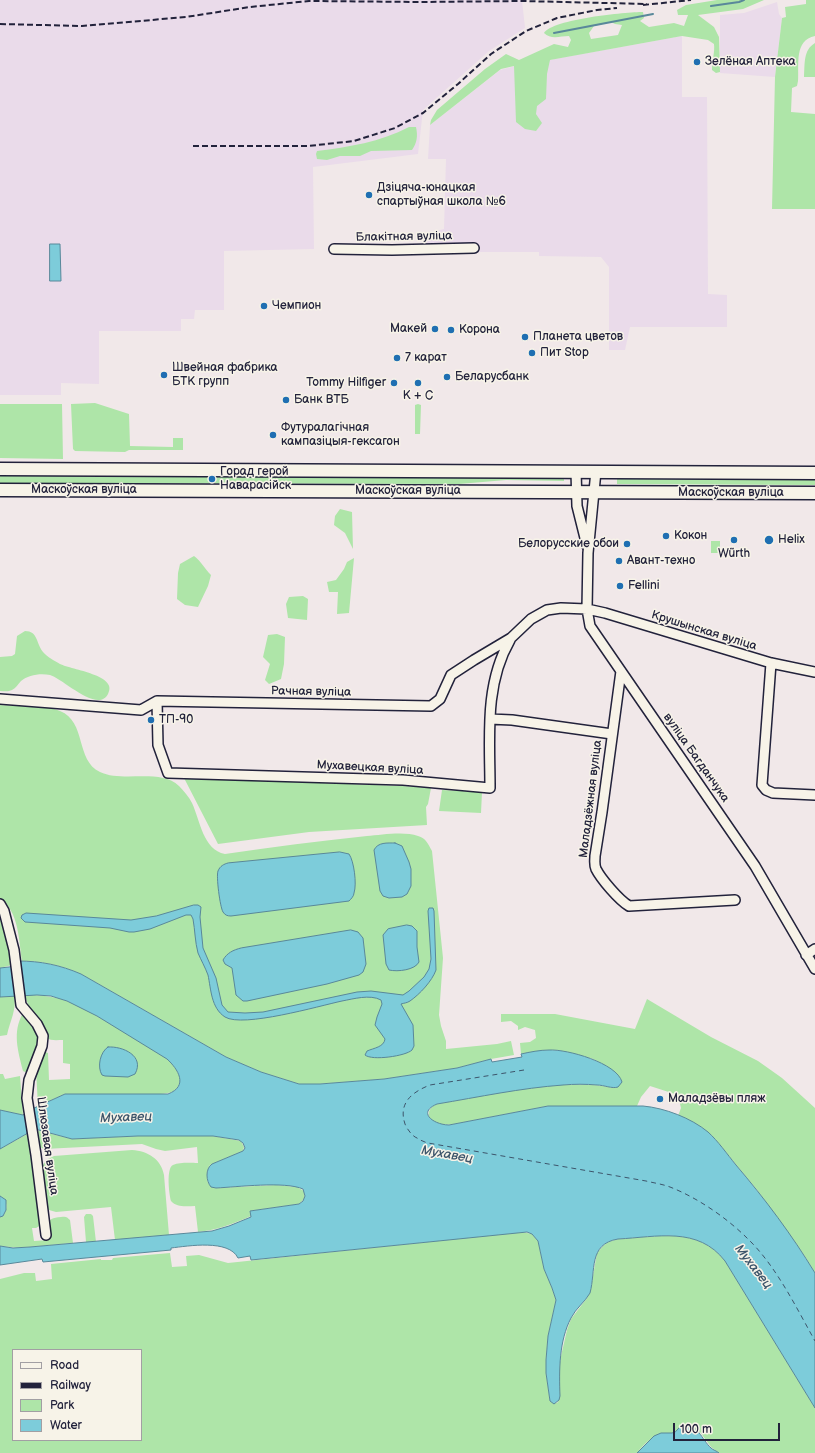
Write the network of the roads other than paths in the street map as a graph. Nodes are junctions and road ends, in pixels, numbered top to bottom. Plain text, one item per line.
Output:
1 (474, 248) dead end
2 (334, 249) dead end
3 (0, 469) edge
4 (576, 471) junction
5 (596, 471) junction
6 (815, 473) edge
7 (0, 490) edge
8 (576, 492) junction
9 (594, 492) junction
10 (815, 493) edge
11 (588, 553) junction
12 (588, 609) junction
13 (511, 638) junction
14 (771, 663) junction
15 (620, 671) junction
16 (815, 672) edge
17 (0, 699) edge
18 (157, 701) junction
19 (490, 719) junction
20 (612, 734) junction
21 (815, 795) edge
22 (736, 900) dead end
23 (0, 904) edge
24 (815, 949) edge
25 (806, 955) junction
26 (815, 969) edge
27 (46, 1235) dead end

1 - 2 street, Блакітная вуліца
3 - 4 main road, Маскоўская вуліца
4 - 5 main road, Маскоўская вуліца
4 - 8 street, вуліца Багданчука
5 - 6 main road, Маскоўская вуліца
5 - 9 street, вуліца Багданчука
7 - 8 main road, Маскоўская вуліца
8 - 9 main road, Маскоўская вуліца
8 - 11 street, вуліца Багданчука
9 - 10 main road, Маскоўская вуліца
9 - 11 street, вуліца Багданчука
11 - 12 street, вуліца Багданчука
12 - 13 street, Рачная вуліца
12 - 14 street, Крушынская вуліца
12 - 15 street, вуліца Багданчука
13 - 18 street, Рачная вуліца
13 - 19 street, Мухавецкая вуліца
14 - 16 street, Крушынская вуліца
14 - 21 street
15 - 20 street, Маладзёжная вуліца
15 - 25 street, вуліца Багданчука
17 - 18 street, Рачная вуліца
18 - 19 street, Мухавецкая вуліца
19 - 20 street
20 - 22 street, Маладзёжная вуліца
23 - 27 street, Шлюзавая вуліца
24 - 25 street
25 - 26 street, вуліца Багданчука

